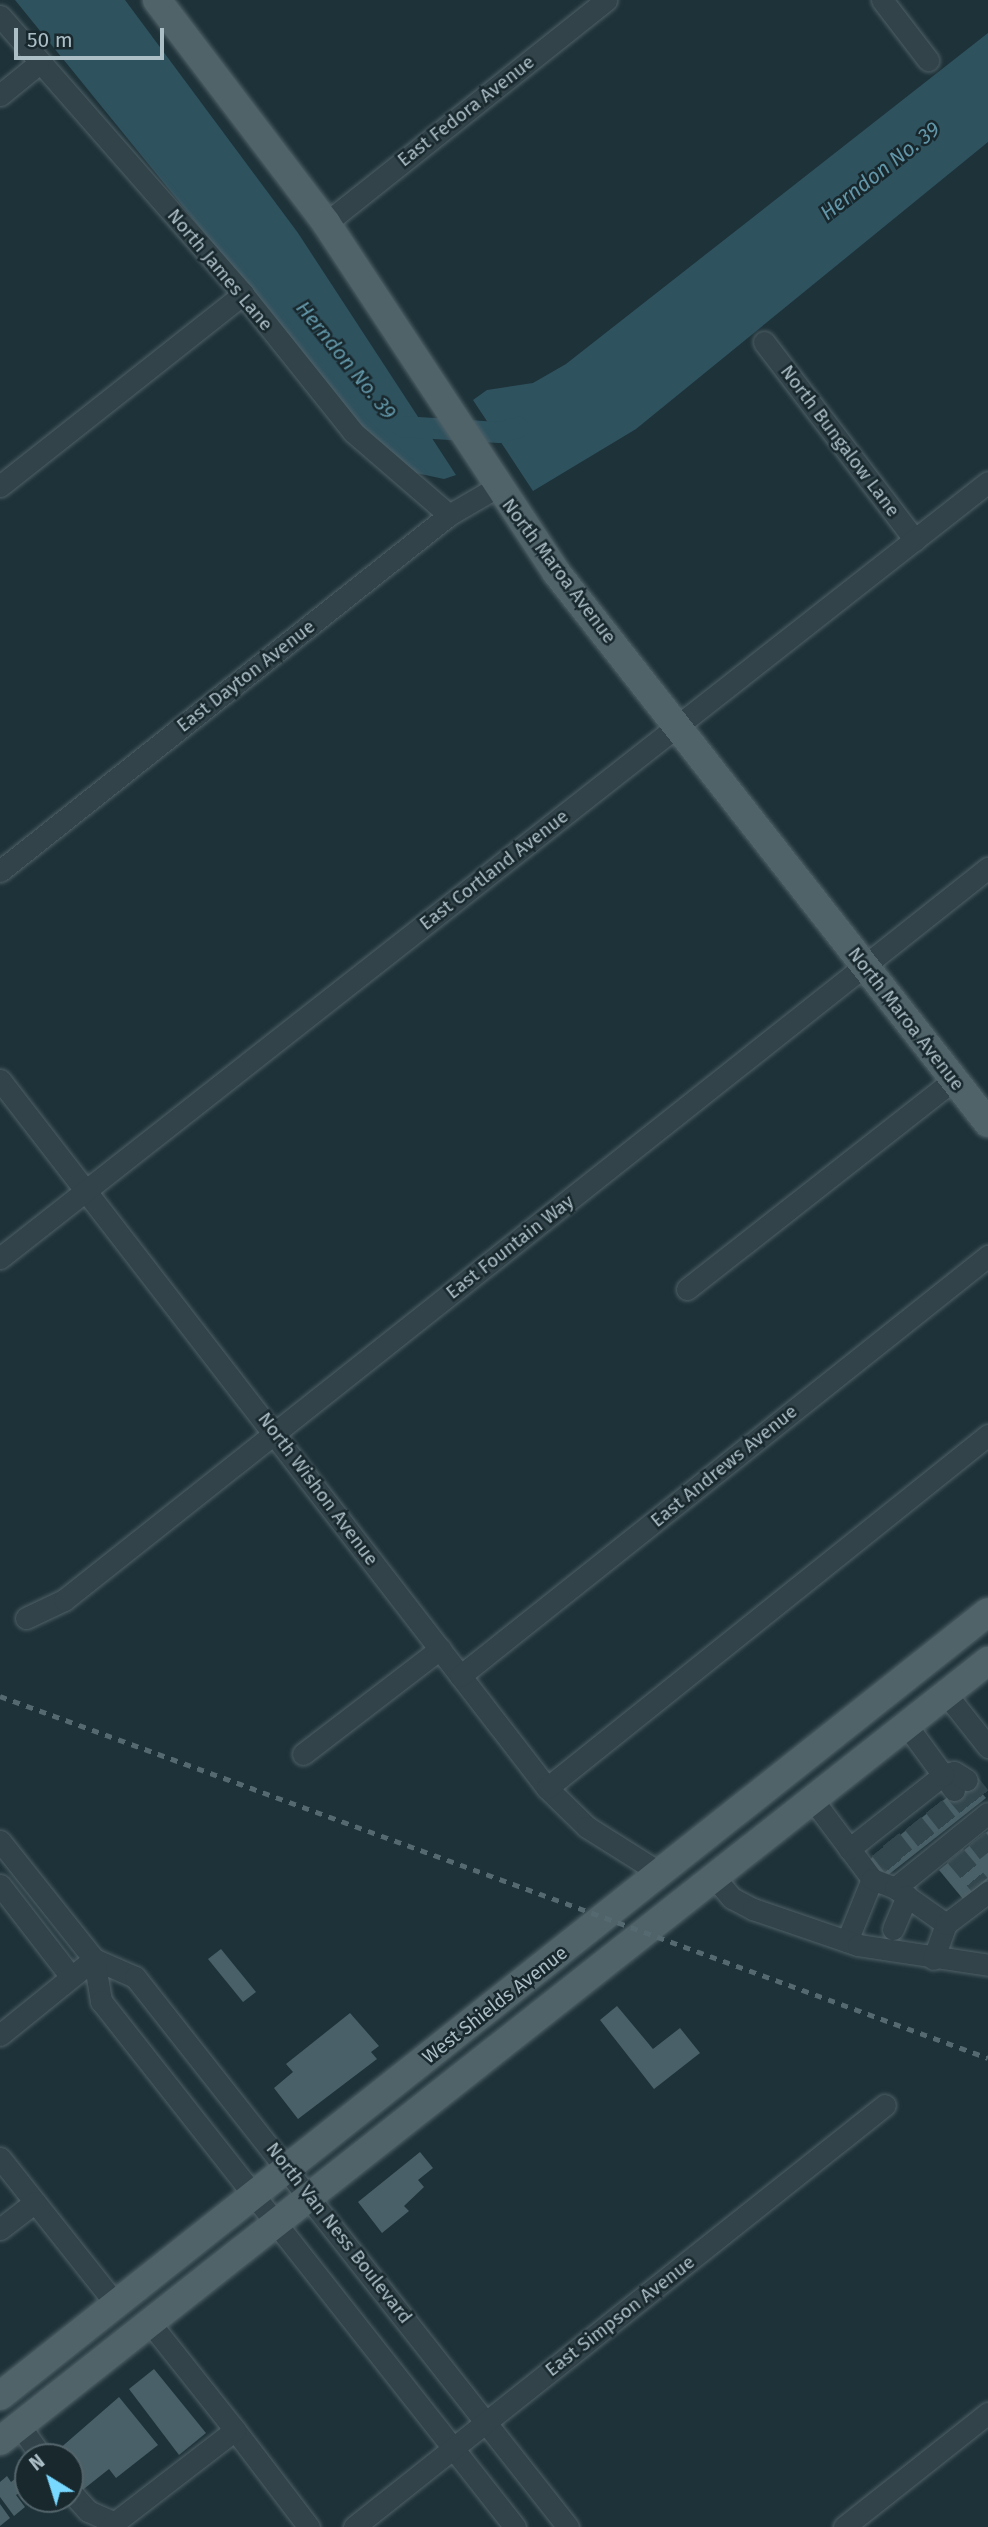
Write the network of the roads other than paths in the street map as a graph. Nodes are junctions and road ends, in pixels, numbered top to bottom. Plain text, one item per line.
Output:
1 (157, 0) edge
2 (606, 0) edge
3 (882, 0) edge
4 (0, 16) edge
5 (928, 60) dead end
6 (38, 64) junction
7 (0, 94) edge
8 (326, 223) junction
9 (243, 294) junction
10 (764, 342) dead end
11 (988, 482) edge
12 (0, 486) edge
13 (497, 487) junction
14 (449, 515) junction
15 (915, 540) junction
16 (677, 727) junction
17 (988, 867) edge
18 (0, 870) edge
19 (864, 965) junction
20 (0, 1080) edge
21 (954, 1080) junction
22 (988, 1123) edge
23 (87, 1190) junction
24 (988, 1256) edge
25 (0, 1258) edge
26 (687, 1289) dead end
27 (275, 1433) junction
28 (988, 1434) edge
29 (988, 1612) edge
30 (26, 1618) dead end
31 (440, 1649) junction
32 (986, 1667) edge
33 (460, 1676) junction
34 (946, 1694) junction
35 (907, 1726) junction
36 (988, 1747) edge
37 (303, 1754) dead end
38 (547, 1788) junction
39 (813, 1800) junction
40 (0, 1841) edge
41 (943, 1843) edge
42 (849, 1849) junction
43 (0, 1861) edge
44 (660, 1873) junction
45 (715, 1878) junction
46 (30, 1879) junction
47 (872, 1879) junction
48 (0, 1885) edge
49 (984, 1890) edge
50 (946, 1924) junction
51 (893, 1929) dead end
52 (848, 1941) junction
53 (94, 1959) junction
54 (933, 1959) junction
55 (988, 1965) edge
56 (71, 1977) junction
57 (0, 2035) edge
58 (885, 2105) dead end
59 (0, 2158) edge
60 (289, 2168) junction
61 (255, 2194) junction
62 (312, 2198) junction
63 (34, 2202) junction
64 (278, 2224) junction
65 (0, 2229) edge
66 (115, 2303) junction
67 (151, 2324) junction
68 (0, 2396) edge
69 (988, 2413) edge
70 (487, 2421) junction
71 (235, 2430) junction
72 (10, 2433) edge
73 (453, 2447) junction
74 (84, 2507) edge
75 (112, 2525) edge
76 (309, 2527) edge
77 (354, 2527) edge
78 (515, 2527) edge
79 (568, 2527) edge
80 (844, 2527) edge

1 - 8 main road, North Maroa Avenue
2 - 8 street, East Fedora Avenue
3 - 5 street
4 - 6 street, North James Lane
6 - 7 street
6 - 9 street, North James Lane
8 - 13 main road, North Maroa Avenue
9 - 12 street
9 - 14 street, North James Lane
10 - 15 street, North Bungalow Lane
11 - 15 street, East Cortland Avenue
13 - 14 street, East Dayton Avenue
13 - 16 main road, North Maroa Avenue
14 - 18 street, East Dayton Avenue
15 - 16 street, East Cortland Avenue
16 - 19 main road, North Maroa Avenue
16 - 23 street, East Cortland Avenue
17 - 19 street, East Fountain Way
19 - 21 main road, North Maroa Avenue
19 - 27 street, East Fountain Way
20 - 23 street, North Wishon Avenue
21 - 22 main road, North Maroa Avenue
21 - 26 street
23 - 25 street, East Cortland Avenue
23 - 27 street, North Wishon Avenue
24 - 33 street, East Andrews Avenue
27 - 30 street, East Fountain Way
27 - 31 street, North Wishon Avenue
28 - 38 street
29 - 44 main road, West Shields Avenue
31 - 33 street, North Wishon Avenue
31 - 37 street
32 - 34 main road, West Shields Avenue
33 - 38 street, North Wishon Avenue
34 - 35 main road, West Shields Avenue
34 - 36 street
35 - 39 main road, West Shields Avenue
35 - 42 street
38 - 44 street, North Wishon Avenue
39 - 42 street
39 - 45 main road, West Shields Avenue
40 - 46 street, North Van Ness Boulevard
41 - 47 street
41 - 50 street
41 - 51 street
42 - 47 street
43 - 46 street
44 - 60 main road, West Shields Avenue
45 - 52 street
45 - 62 main road, West Shields Avenue
46 - 53 street, North Van Ness Boulevard
47 - 52 street
48 - 56 street
49 - 50 street
50 - 54 street
52 - 54 street
53 - 56 street
53 - 60 street, North Van Ness Boulevard
53 - 61 street, North Van Ness Boulevard
54 - 55 street
56 - 57 street
58 - 70 street, East Simpson Avenue
59 - 63 street
60 - 61 main road, West Shields Avenue
60 - 62 street, North Van Ness Boulevard
61 - 64 street, North Van Ness Boulevard
61 - 66 main road, West Shields Avenue
62 - 64 main road, West Shields Avenue
62 - 70 street, North Van Ness Boulevard
63 - 65 street
63 - 66 street
64 - 67 main road, West Shields Avenue
64 - 73 street, North Van Ness Boulevard
66 - 68 main road, West Shields Avenue
67 - 71 street
67 - 72 main road, West Shields Avenue
69 - 80 street
70 - 73 street, East Simpson Avenue
70 - 79 street, North Van Ness Boulevard
71 - 75 street
71 - 76 street
73 - 77 street, East Simpson Avenue
73 - 78 street, North Van Ness Boulevard
74 - 75 street

